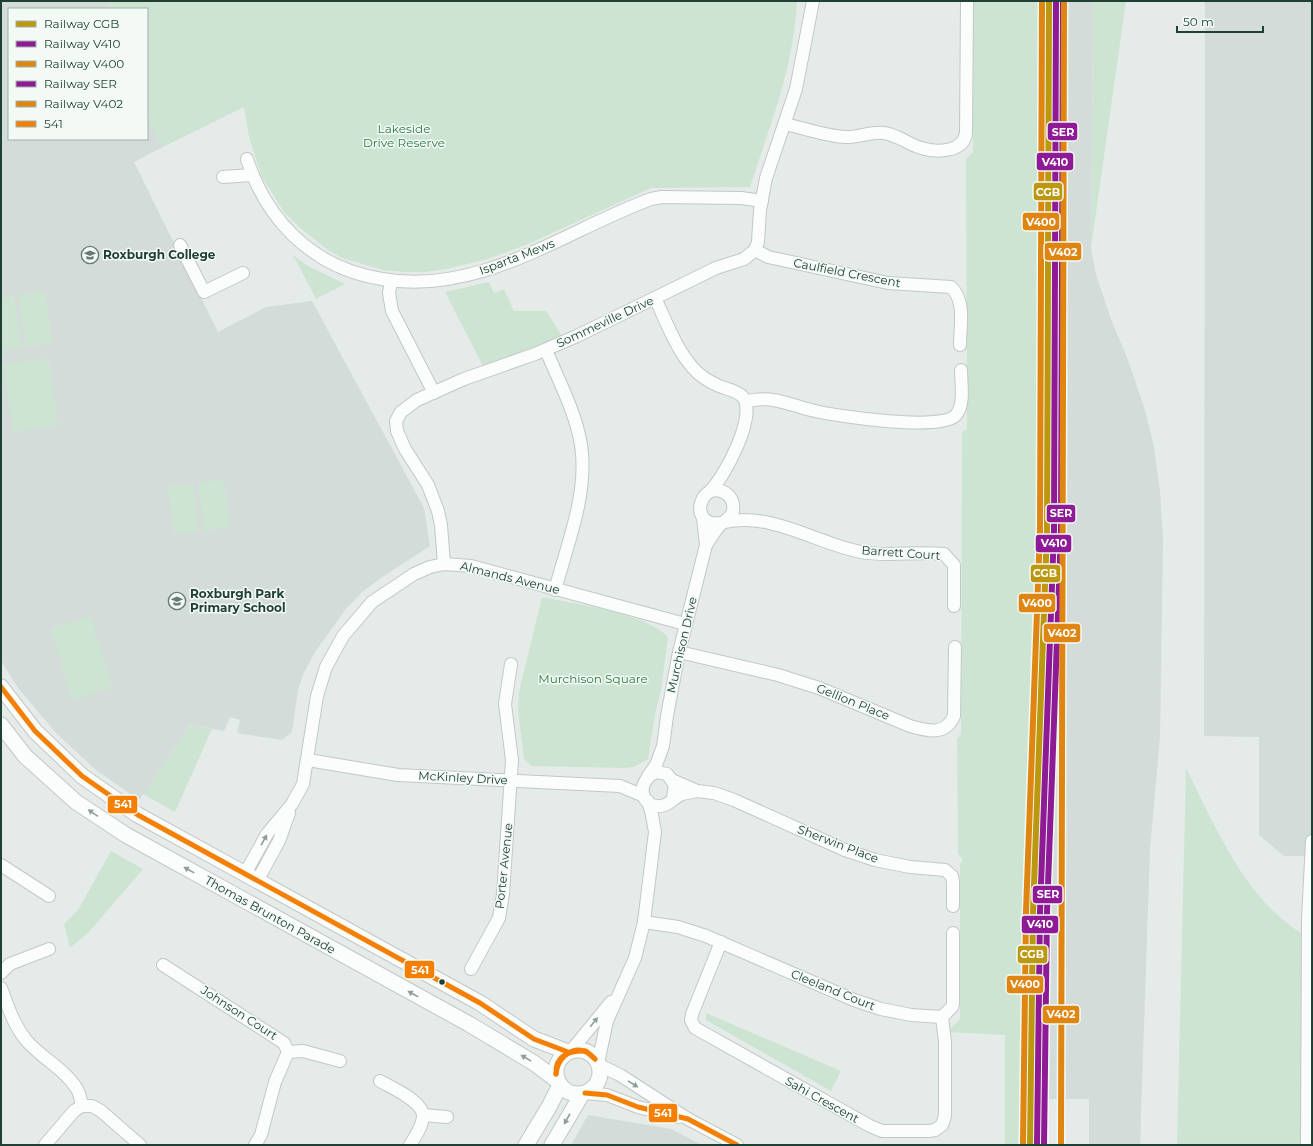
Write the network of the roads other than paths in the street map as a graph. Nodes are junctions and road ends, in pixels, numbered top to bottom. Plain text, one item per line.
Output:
1 (805, 1) edge
2 (812, 1) edge
3 (967, 2) edge
4 (806, 36) junction
5 (785, 124) junction
6 (247, 159) dead end
7 (252, 175) junction
8 (223, 177) dead end
9 (762, 200) junction
10 (180, 245) dead end
11 (755, 250) junction
12 (243, 273) dead end
13 (391, 281) junction
14 (655, 298) junction
15 (960, 345) dead end
16 (546, 350) junction
17 (961, 370) dead end
18 (434, 393) junction
19 (746, 401) junction
20 (728, 468) junction
21 (710, 492) junction
22 (730, 498) junction
23 (703, 518) junction
24 (760, 521) junction
25 (723, 523) junction
26 (706, 545) junction
27 (444, 564) junction
28 (555, 590) junction
29 (954, 606) dead end
30 (686, 624) junction
31 (955, 647) dead end
32 (679, 652) junction
33 (511, 664) dead end
34 (1, 687) edge
35 (1, 725) edge
36 (663, 746) junction
37 (308, 760) junction
38 (647, 778) junction
39 (672, 779) junction
40 (512, 781) junction
41 (620, 786) junction
42 (697, 791) junction
43 (646, 799) junction
44 (671, 800) junction
45 (655, 832) junction
46 (1312, 841) edge
47 (1, 865) edge
48 (251, 878) junction
49 (49, 896) dead end
50 (240, 898) junction
51 (953, 906) dead end
52 (644, 922) junction
53 (953, 933) dead end
54 (721, 942) junction
55 (49, 949) dead end
56 (163, 965) dead end
57 (471, 969) dead end
58 (1, 973) edge
59 (1, 988) edge
60 (619, 994) junction
61 (942, 1016) junction
62 (288, 1052) junction
63 (570, 1052) junction
64 (340, 1061) dead end
65 (598, 1064) junction
66 (380, 1081) dead end
67 (559, 1083) junction
68 (583, 1093) junction
69 (82, 1106) junction
70 (423, 1115) junction
71 (447, 1117) dead end
72 (688, 1119) junction
73 (45, 1145) edge
74 (140, 1145) edge
75 (255, 1145) edge
76 (410, 1145) edge
77 (526, 1145) edge
78 (552, 1145) edge
79 (737, 1145) edge
80 (1307, 1145) edge

1 - 4 street
2 - 4 street
3 - 5 street
4 - 5 street
5 - 9 street
6 - 7 street, Isparta Mews
7 - 8 street
7 - 13 street, Isparta Mews
9 - 11 street
9 - 13 street, Isparta Mews
10 - 12 street
11 - 14 street, Sommeville Drive
11 - 15 street, Caulfield Crescent
13 - 18 street
14 - 16 street, Sommeville Drive
14 - 19 street
16 - 18 street, Sommeville Drive
16 - 28 street
17 - 19 street
18 - 27 street, Sommeville Drive
19 - 20 street
20 - 21 street
20 - 22 street
21 - 22 street
21 - 23 street
22 - 24 street, Barrett Court
22 - 25 street
23 - 25 street
23 - 26 street, Murchison Drive
24 - 25 street, Barrett Court
24 - 29 street, Barrett Court
25 - 26 street, Murchison Drive
26 - 30 street, Murchison Drive
27 - 28 street, Almands Avenue
27 - 37 street, Almands Avenue
28 - 30 street, Almands Avenue
30 - 32 street, Murchison Drive
31 - 32 street, Gellion Place
32 - 36 street, Murchison Drive
33 - 40 street, Porter Avenue
34 - 48 street, Thomas Brunton Parade
50 -> 35 street, Thomas Brunton Parade
36 - 38 street, Murchison Drive
36 - 39 street, Murchison Drive
37 - 40 street, McKinley Drive
37 - 48 street, Almands Avenue
38 - 39 street
38 - 41 street, McKinley Drive
38 - 43 street
39 - 42 street, Sherwin Place
39 - 44 street
40 - 41 street, McKinley Drive
40 - 57 street, Porter Avenue
41 - 43 street, McKinley Drive
42 - 44 street, Sherwin Place
42 - 51 street, Sherwin Place
43 - 44 street
43 - 45 street
44 - 45 street
45 - 52 street
46 - 80 street
47 - 49 street
48 - 50 street, Almands Avenue
48 - 63 street, Thomas Brunton Parade
67 -> 50 street, Thomas Brunton Parade
52 - 54 street, Cleeland Court
52 - 60 street
53 - 61 street
54 - 61 street, Cleeland Court
54 - 61 street, Sahi Crescent
55 - 58 street
56 - 62 street, Johnson Court
59 - 69 street
63 -> 60 street
60 - 65 street
62 - 64 street
62 - 75 street
63 - 65 street
63 - 67 street
65 - 68 street
65 -> 72 street
66 - 70 street
67 - 68 street
67 - 77 street
68 - 72 street
68 -> 78 street
69 - 73 street
69 - 74 street
70 - 71 street
70 - 76 street
72 - 79 street

